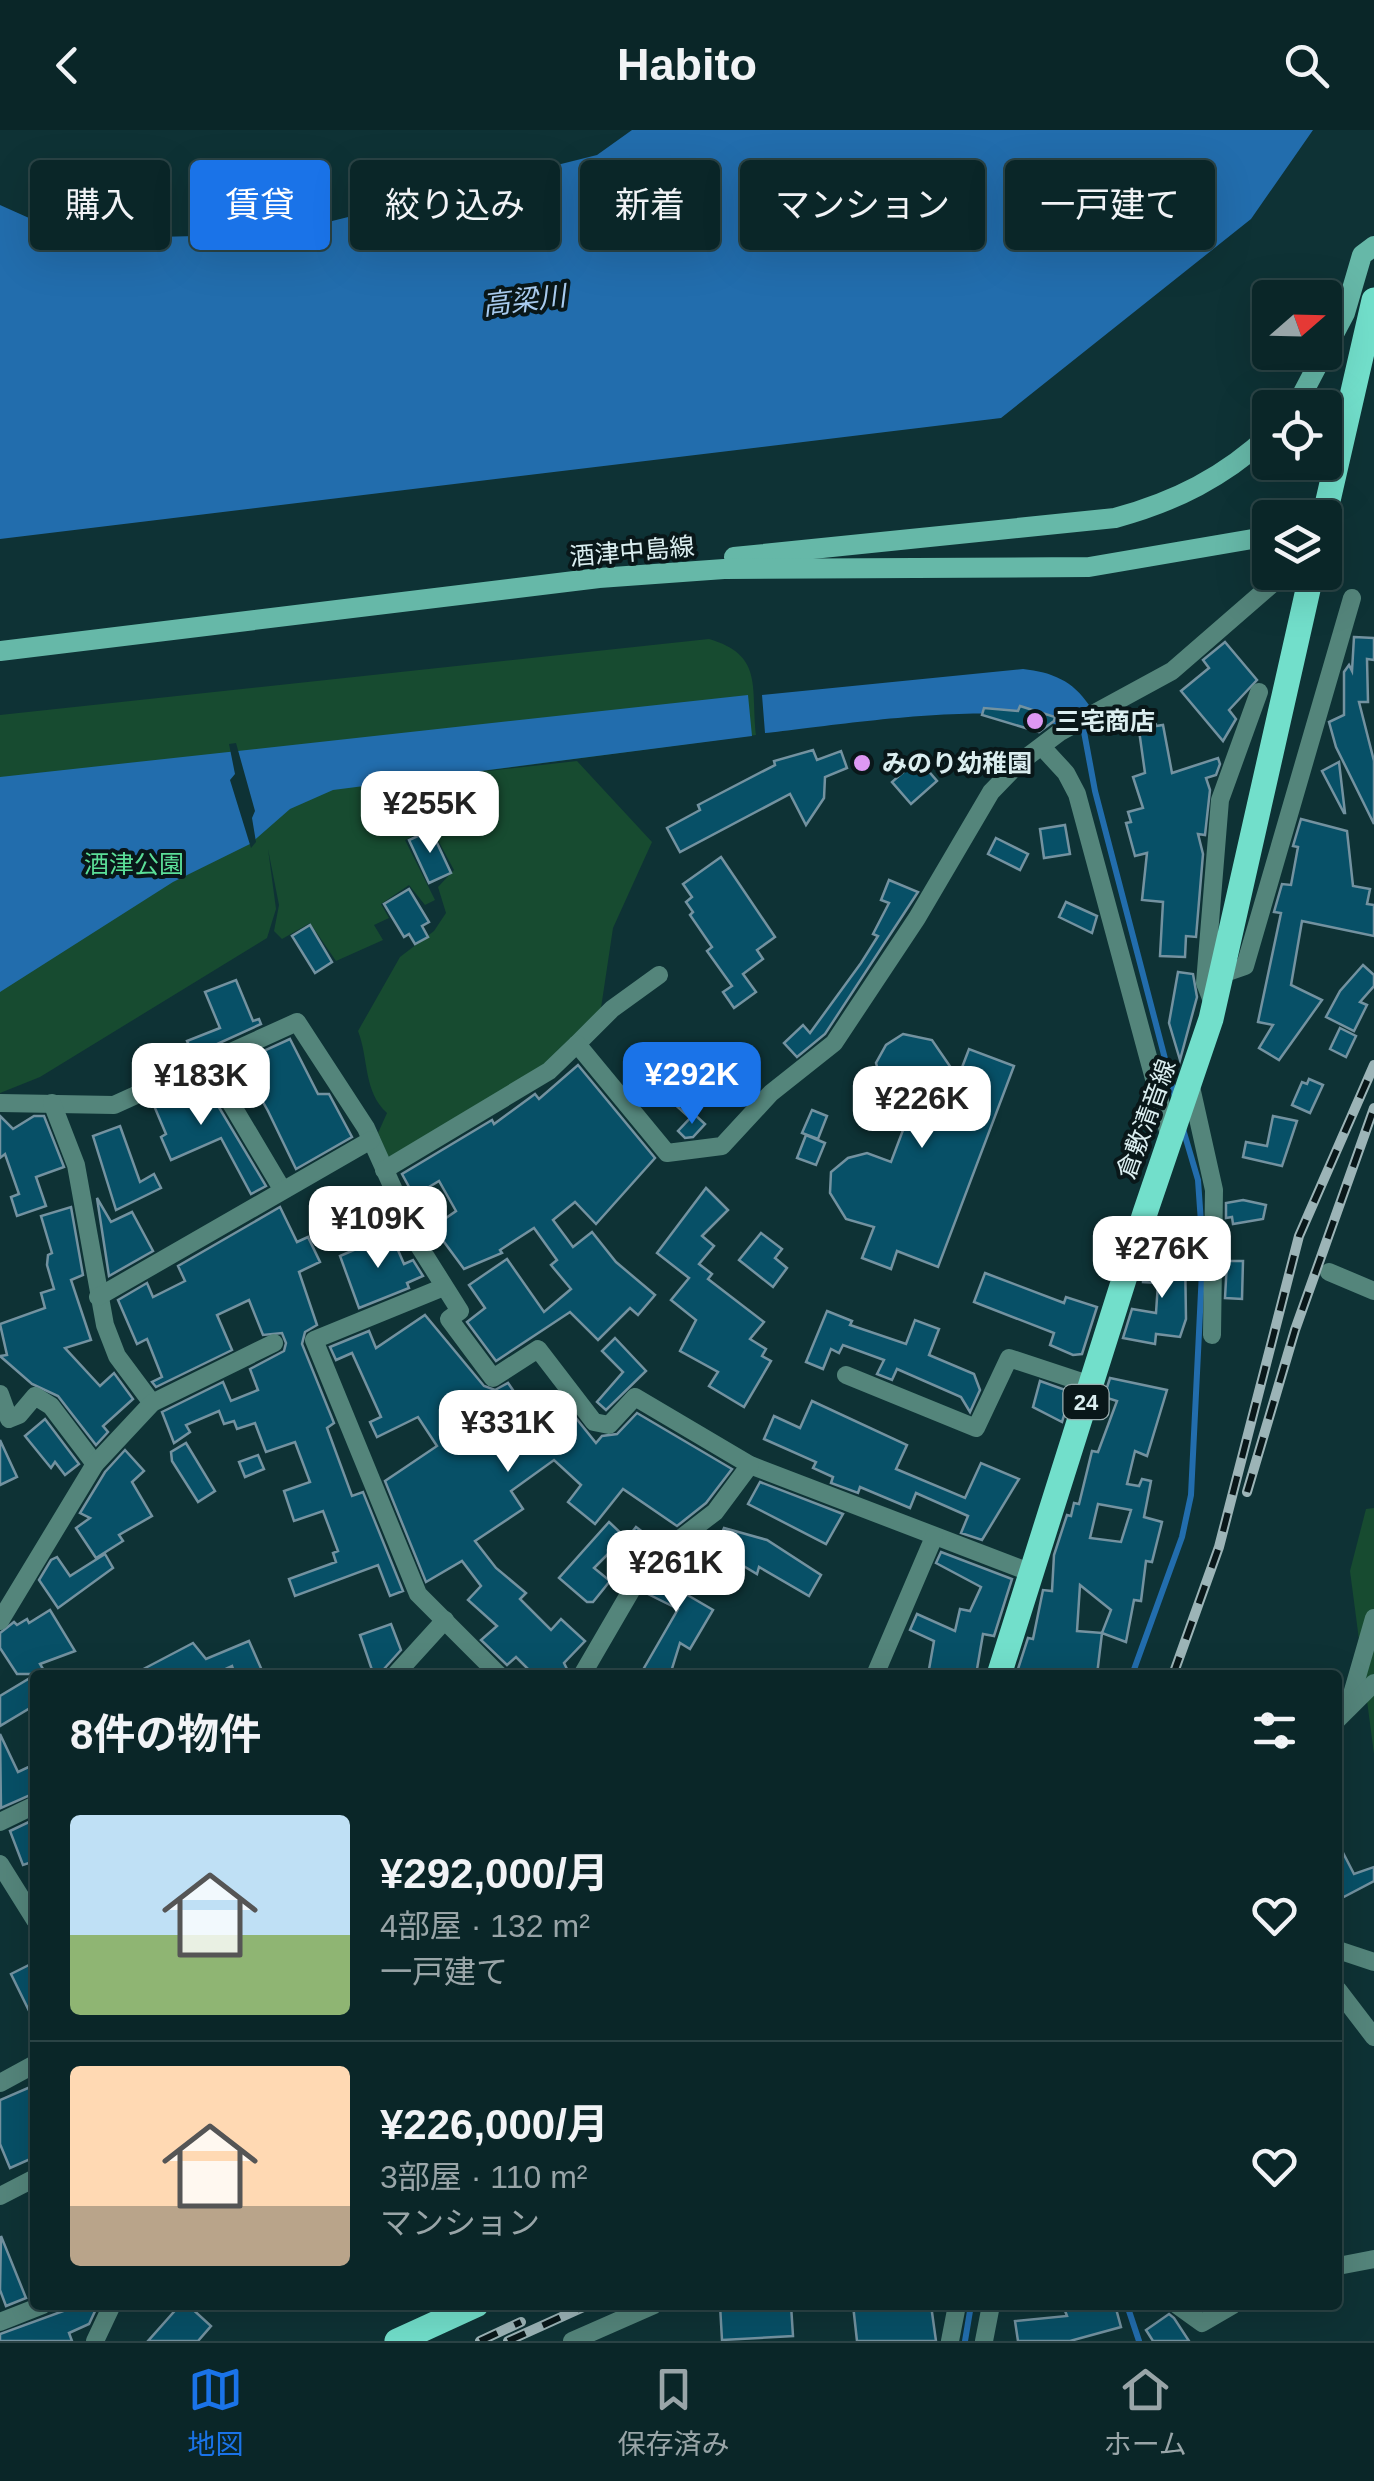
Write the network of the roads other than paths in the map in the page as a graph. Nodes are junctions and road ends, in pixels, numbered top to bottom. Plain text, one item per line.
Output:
1 (1374, 246) edge
2 (1374, 300) edge
3 (1305, 390) edge
4 (1252, 448) edge
5 (1328, 500) edge
6 (1252, 539) edge
7 (628, 576) junction
8 (1265, 590) edge
9 (1308, 590) edge
10 (1352, 598) dead end
11 (0, 650) edge
12 (1259, 692) dead end
13 (1043, 748) junction
14 (1222, 974) junction
15 (659, 975) dead end
16 (1214, 1006) junction
17 (577, 1044) junction
18 (207, 1063) junction
19 (1189, 1092) junction
20 (0, 1103) edge
21 (52, 1103) junction
22 (1172, 1134) junction
23 (371, 1140) junction
24 (384, 1170) junction
25 (282, 1189) junction
26 (1329, 1272) dead end
27 (444, 1286) junction
28 (1374, 1291) edge
29 (98, 1297) junction
30 (1212, 1335) dead end
31 (274, 1343) dead end
32 (846, 1375) dead end
33 (1091, 1385) junction
34 (0, 1394) edge
35 (152, 1403) junction
36 (95, 1464) junction
37 (750, 1466) junction
38 (934, 1537) junction
39 (1032, 1573) junction
40 (1374, 1618) edge
41 (445, 1620) junction
42 (0, 1621) edge
43 (400, 1670) edge
44 (494, 1670) edge
45 (585, 1670) edge
46 (876, 1670) edge
47 (1001, 1670) edge
48 (1374, 1684) edge
49 (1343, 1713) edge
50 (30, 1807) edge
51 (0, 1822) edge
52 (0, 1864) edge
53 (30, 1912) edge
54 (1342, 1951) edge
55 (1374, 1962) edge
56 (1342, 1995) edge
57 (1374, 2037) edge
58 (30, 2067) edge
59 (0, 2083) edge
60 (30, 2181) edge
61 (0, 2196) edge
62 (1374, 2259) edge
63 (1342, 2265) edge
64 (30, 2310) edge
65 (110, 2310) edge
66 (458, 2310) edge
67 (643, 2310) edge
68 (956, 2310) edge
69 (990, 2310) edge
70 (1183, 2310) edge
71 (1224, 2310) edge
72 (0, 2322) edge
73 (95, 2341) edge
74 (397, 2341) edge
75 (572, 2341) edge
76 (950, 2341) edge
77 (984, 2341) edge

1 - 3 main road
2 - 5 main road
4 - 7 main road
6 - 7 main road, 酒津中島線
7 - 11 main road, 酒津中島線
8 - 13 street
9 - 14 main road, 倉敷清音線 / 24
10 - 14 street
12 - 16 street
13 - 17 street
13 - 22 street
14 - 16 main road, 倉敷清音線 / 24
15 - 17 street
16 - 19 main road, 倉敷清音線 / 24
17 - 24 street
18 - 21 street
18 - 23 street
18 - 25 street
19 - 22 main road, 倉敷清音線 / 24
19 - 30 street
20 - 21 street
21 - 29 street
22 - 33 main road, 倉敷清音線 / 24
23 - 24 street
23 - 25 street
24 - 27 street
25 - 29 street
26 - 28 street
27 - 37 street
27 - 41 street
29 - 35 street
31 - 35 street
32 - 33 street
33 - 39 main road, 倉敷清音線 / 24
34 - 36 street
35 - 36 street
36 - 42 street
37 - 38 street
37 - 45 street
38 - 39 street
38 - 46 street
39 - 47 main road, 倉敷清音線 / 24
40 - 49 street
41 - 43 street
41 - 44 street
48 - 49 street
50 - 51 street
52 - 53 street
54 - 55 street
56 - 57 street
58 - 59 street
60 - 61 street
62 - 63 street
64 - 72 street
65 - 73 street
66 - 74 main road
67 - 75 street
68 - 76 street
69 - 77 street
70 - 71 street

